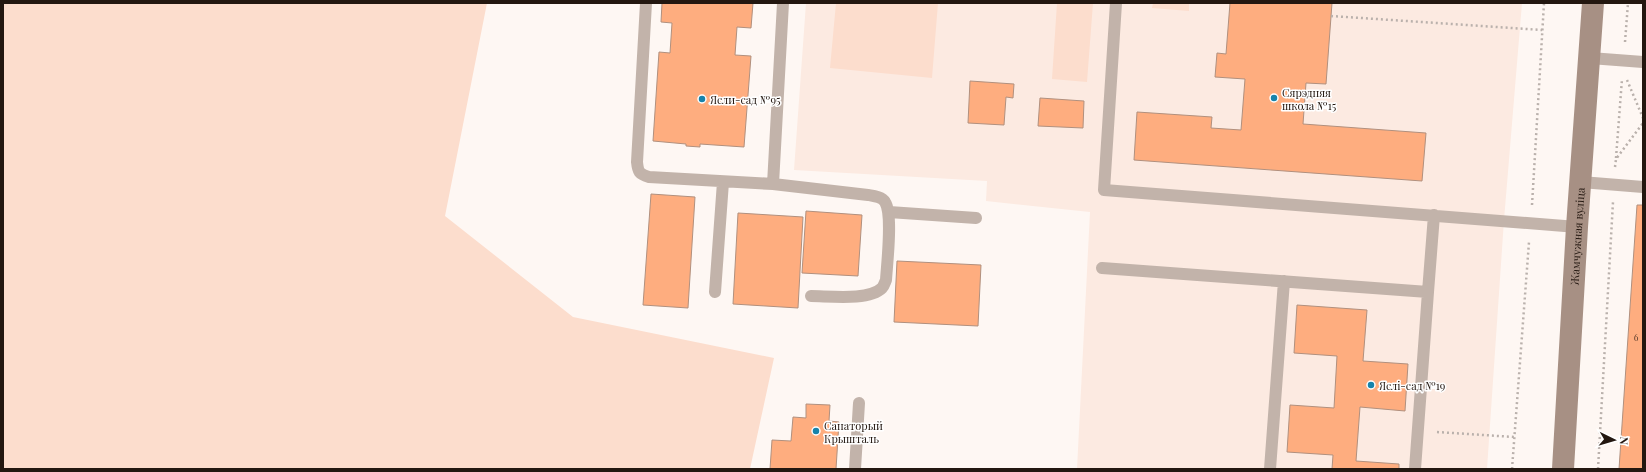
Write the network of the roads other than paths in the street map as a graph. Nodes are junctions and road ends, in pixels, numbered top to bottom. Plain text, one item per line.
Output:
1 (646, 3) edge
2 (783, 3) edge
3 (1116, 3) edge
4 (1593, 3) edge
5 (1590, 58) junction
6 (1643, 62) edge
7 (723, 182) junction
8 (1581, 182) junction
9 (773, 184) junction
10 (1643, 187) edge
11 (889, 212) junction
12 (1434, 215) junction
13 (976, 218) dead end
14 (1577, 227) junction
15 (1102, 268) dead end
16 (1284, 281) junction
17 (715, 292) dead end
18 (1428, 292) junction
19 (811, 296) dead end
20 (859, 403) dead end
21 (855, 469) edge
22 (1270, 469) edge
23 (1415, 469) edge
24 (1563, 469) edge

1 - 7 lane
2 - 9 lane
3 - 12 lane
4 - 5 main road, Жамчужная вуліца
5 - 6 lane
5 - 8 main road, Жамчужная вуліца
7 - 9 lane
7 - 17 lane
8 - 10 lane
8 - 14 main road, Жамчужная вуліца
9 - 11 lane
11 - 13 lane
11 - 19 lane
12 - 14 lane
12 - 18 lane
14 - 24 main road, Жамчужная вуліца
15 - 16 lane
16 - 18 lane
16 - 22 lane
18 - 23 lane
20 - 21 lane

